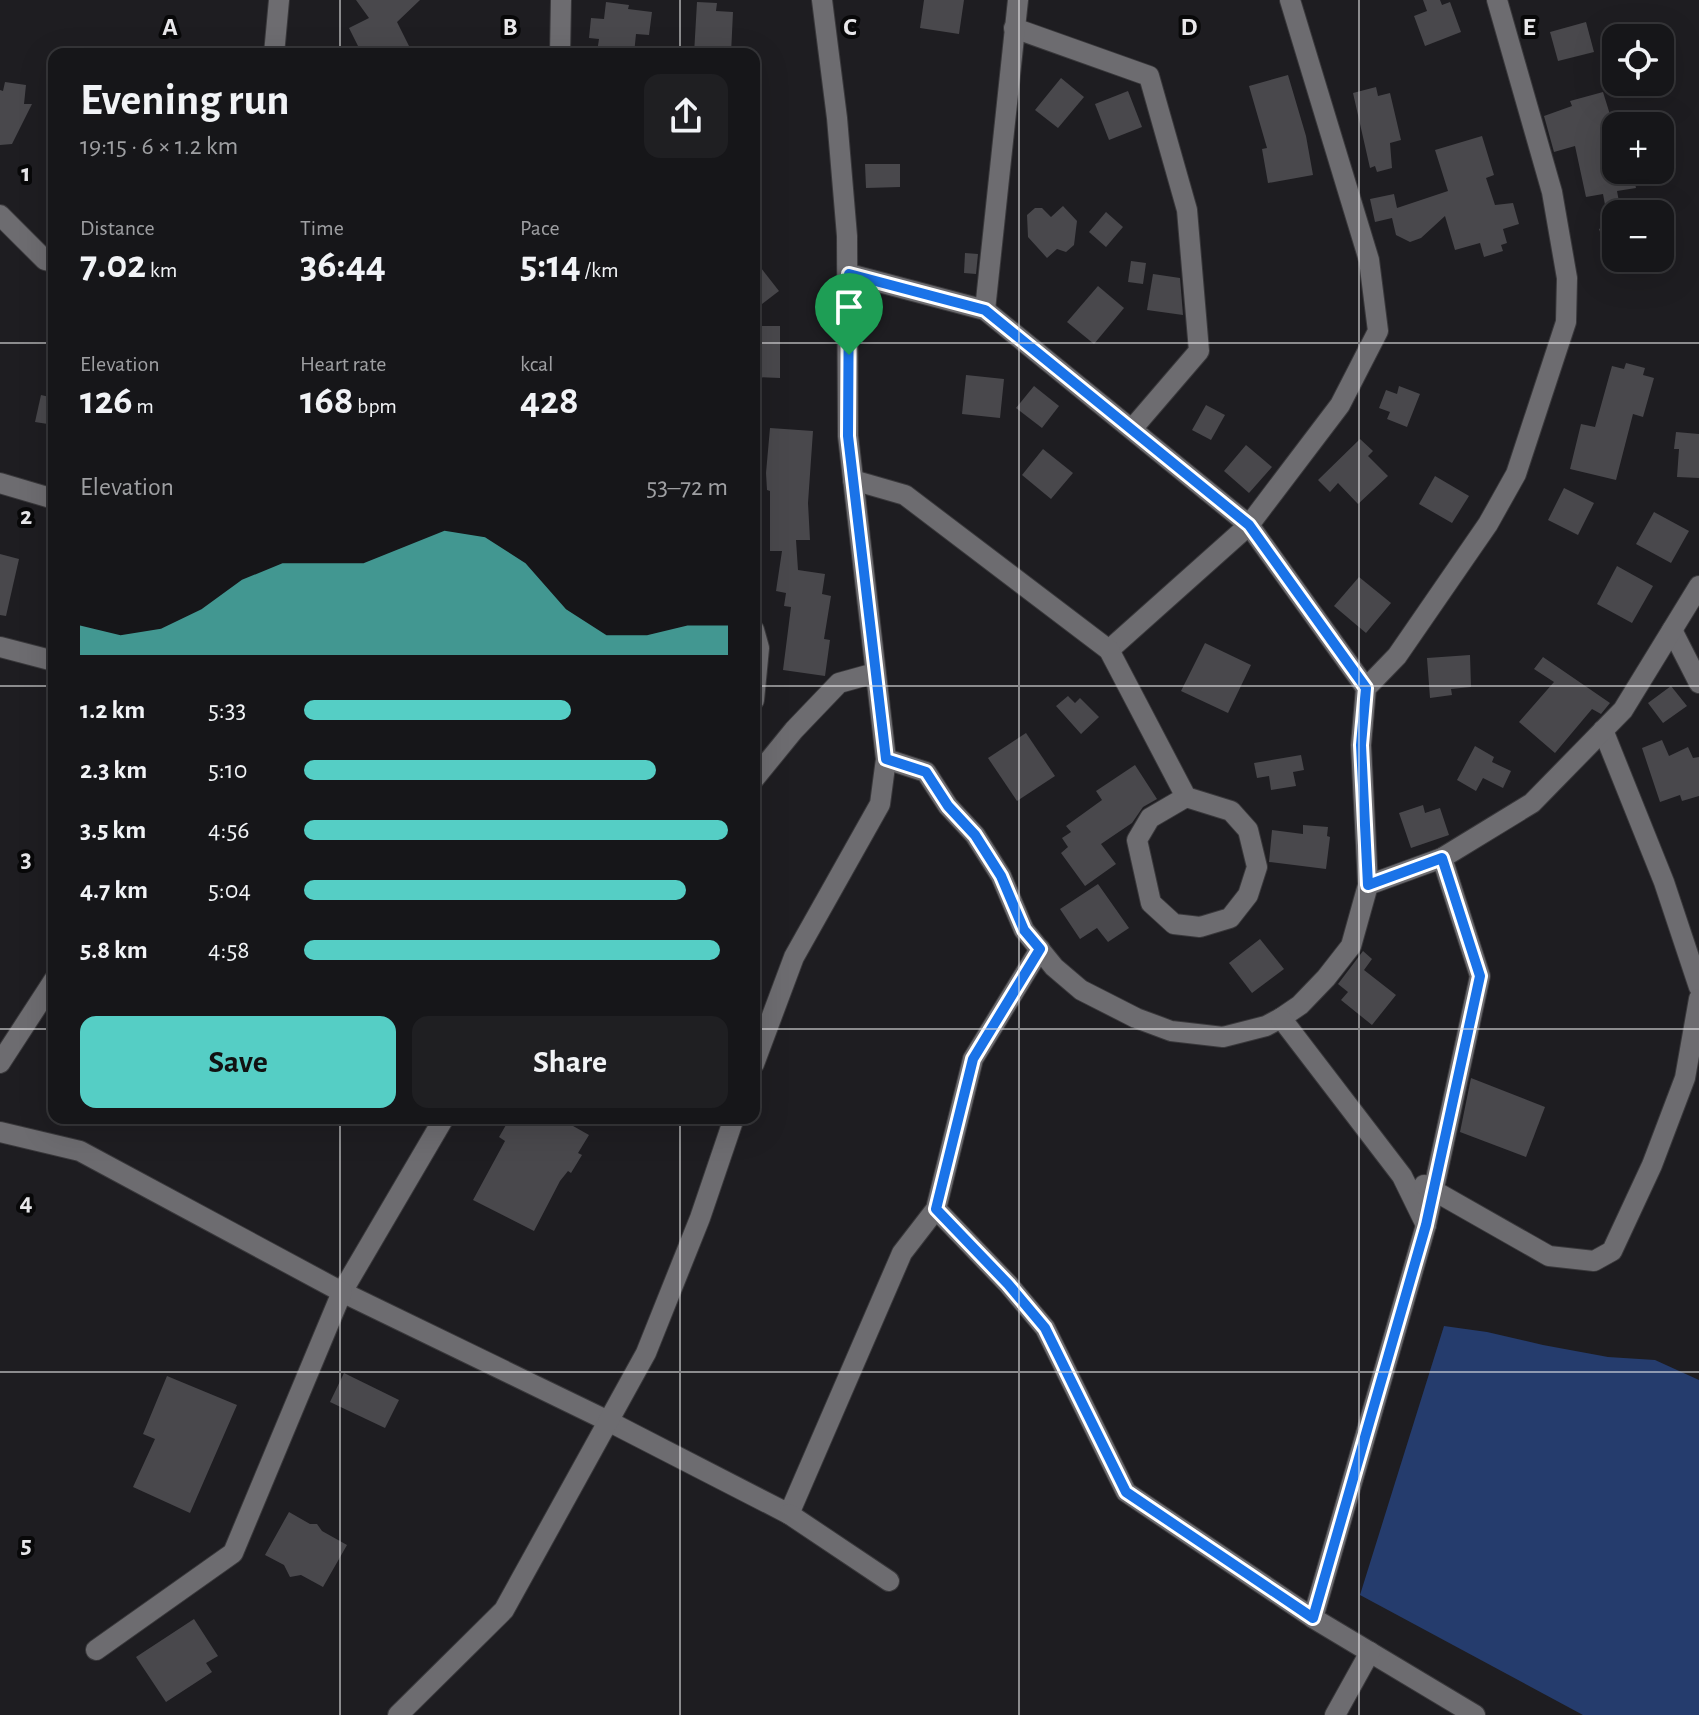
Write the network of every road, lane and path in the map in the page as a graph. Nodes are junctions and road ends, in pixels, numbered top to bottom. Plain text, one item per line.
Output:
1 (279, 0) edge
2 (561, 0) edge
3 (822, 0) edge
4 (1018, 0) edge
5 (1290, 0) edge
6 (1497, 0) edge
7 (1014, 28) junction
8 (275, 48) edge
9 (560, 48) edge
10 (0, 215) edge
11 (48, 261) edge
12 (849, 274) junction
13 (985, 310) junction
14 (1132, 429) junction
15 (853, 480) junction
16 (0, 483) edge
17 (48, 497) edge
18 (1249, 525) junction
19 (1699, 586) edge
20 (1672, 630) junction
21 (0, 647) edge
22 (1109, 650) junction
23 (48, 659) edge
24 (875, 673) junction
25 (1699, 683) edge
26 (1366, 688) junction
27 (1603, 730) junction
28 (886, 759) junction
29 (760, 772) edge
30 (1186, 797) junction
31 (1442, 858) junction
32 (1368, 885) junction
33 (1040, 949) junction
34 (1699, 987) edge
35 (48, 989) edge
36 (1699, 999) edge
37 (1281, 1018) junction
38 (760, 1048) edge
39 (0, 1063) edge
40 (440, 1124) edge
41 (732, 1124) edge
42 (0, 1132) edge
43 (1402, 1176) junction
44 (1434, 1189) junction
45 (936, 1209) junction
46 (1426, 1225) junction
47 (342, 1292) junction
48 (608, 1421) junction
49 (789, 1514) junction
50 (889, 1581) dead end
51 (1313, 1618) junction
52 (96, 1650) dead end
53 (1370, 1652) junction
54 (398, 1715) edge
55 (1335, 1715) edge
56 (1475, 1715) edge

1 - 8 street
2 - 9 street
3 - 12 street
4 - 7 street
5 - 18 street
6 - 26 street
7 - 13 street
7 - 14 street
10 - 11 street
12 - 13 street
12 - 15 street
13 - 14 street
14 - 18 street
15 - 22 street
15 - 24 street
16 - 17 street
18 - 22 street
18 - 26 street
19 - 20 street
20 - 25 street
20 - 27 street
21 - 23 street
22 - 30 street
24 - 28 street
24 - 29 street
26 - 32 street
27 - 31 street
27 - 34 street
28 - 33 street
28 - 38 street
30 - 30 street
31 - 32 street
31 - 44 street
32 - 37 street
33 - 37 street
33 - 45 street
35 - 39 street
36 - 44 street
37 - 43 street
40 - 47 street
41 - 48 street
42 - 47 street
43 - 44 street
43 - 46 street
44 - 46 street
45 - 49 street
45 - 51 street
46 - 51 street
47 - 48 street
47 - 52 street
48 - 49 street
48 - 54 street
49 - 50 street
51 - 53 street
53 - 55 street
53 - 56 street

